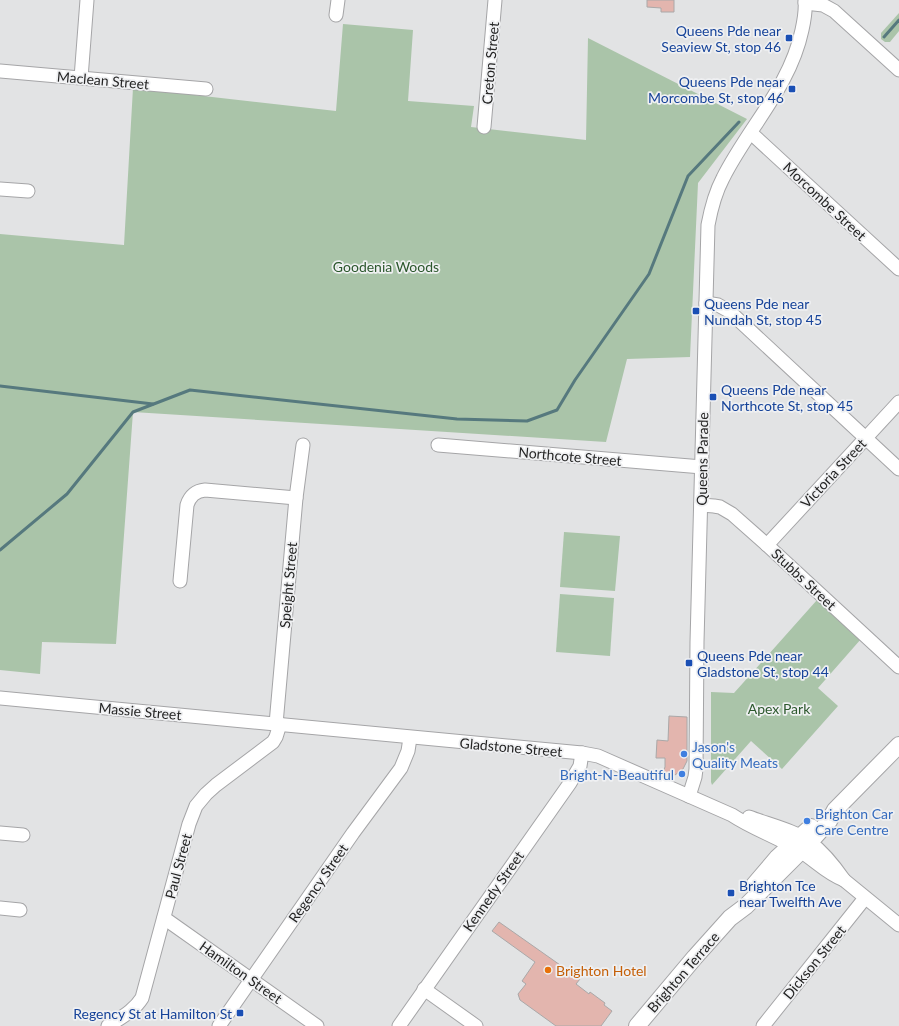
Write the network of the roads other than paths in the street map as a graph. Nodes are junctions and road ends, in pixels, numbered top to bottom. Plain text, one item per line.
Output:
1 (87, 0) edge
2 (338, 0) edge
3 (496, 0) edge
4 (805, 1) edge
5 (336, 15) dead end
6 (899, 70) edge
7 (0, 71) edge
8 (81, 78) junction
9 (206, 89) dead end
10 (484, 127) dead end
11 (751, 133) junction
12 (0, 189) edge
13 (28, 191) dead end
14 (899, 269) edge
15 (706, 303) junction
16 (899, 402) edge
17 (866, 438) junction
18 (303, 445) dead end
19 (438, 445) dead end
20 (702, 467) junction
21 (899, 469) edge
22 (296, 498) junction
23 (701, 505) junction
24 (767, 545) junction
25 (180, 581) dead end
26 (899, 667) edge
27 (0, 698) edge
28 (278, 724) junction
29 (410, 738) junction
30 (899, 745) edge
31 (582, 753) junction
32 (689, 796) junction
33 (0, 833) edge
34 (22, 835) dead end
35 (800, 844) junction
36 (865, 898) junction
37 (0, 908) edge
38 (20, 910) dead end
39 (164, 918) junction
40 (899, 925) edge
41 (251, 980) junction
42 (424, 989) junction
43 (108, 1026) edge
44 (219, 1026) edge
45 (317, 1026) edge
46 (398, 1026) edge
47 (476, 1026) edge
48 (636, 1026) edge
49 (763, 1026) edge

1 - 8 street
2 - 5 street
3 - 10 street, Creton Street
4 - 6 street
4 - 11 street, Queens Parade
7 - 8 street, Maclean Street
8 - 9 street, Maclean Street
11 - 14 street, Morcombe Street
11 - 15 street, Queens Parade
12 - 13 street
15 - 17 street
15 - 20 street, Queens Parade
16 - 17 street, Victoria Street
17 - 21 street
17 - 24 street, Victoria Street
18 - 22 street, Speight Street
19 - 20 street, Northcote Street
20 - 23 street, Queens Parade
22 - 25 street
22 - 28 street, Speight Street
23 - 24 street, Stubbs Street
23 - 32 street, Queens Parade
24 - 26 street, Stubbs Street
27 - 28 street, Massie Street
28 - 29 street, Gladstone Street
28 - 39 street, Paul Street
29 - 31 street, Gladstone Street
29 - 41 street, Regency Street
30 - 35 main road, Brighton Terrace
31 - 32 street, Gladstone Street
31 - 42 street, Kennedy Street
32 - 35 street, Gladstone Street
33 - 34 street
35 - 36 street, Gladstone Street
35 - 48 main road, Brighton Terrace
36 - 40 street, Gladstone Street
36 - 49 street, Dickson Street
37 - 38 street
39 - 41 street, Hamilton Street
39 - 43 street, Paul Street
41 - 44 street, Regency Street
41 - 45 street, Hamilton Street
42 - 46 street, Kennedy Street
42 - 47 street

